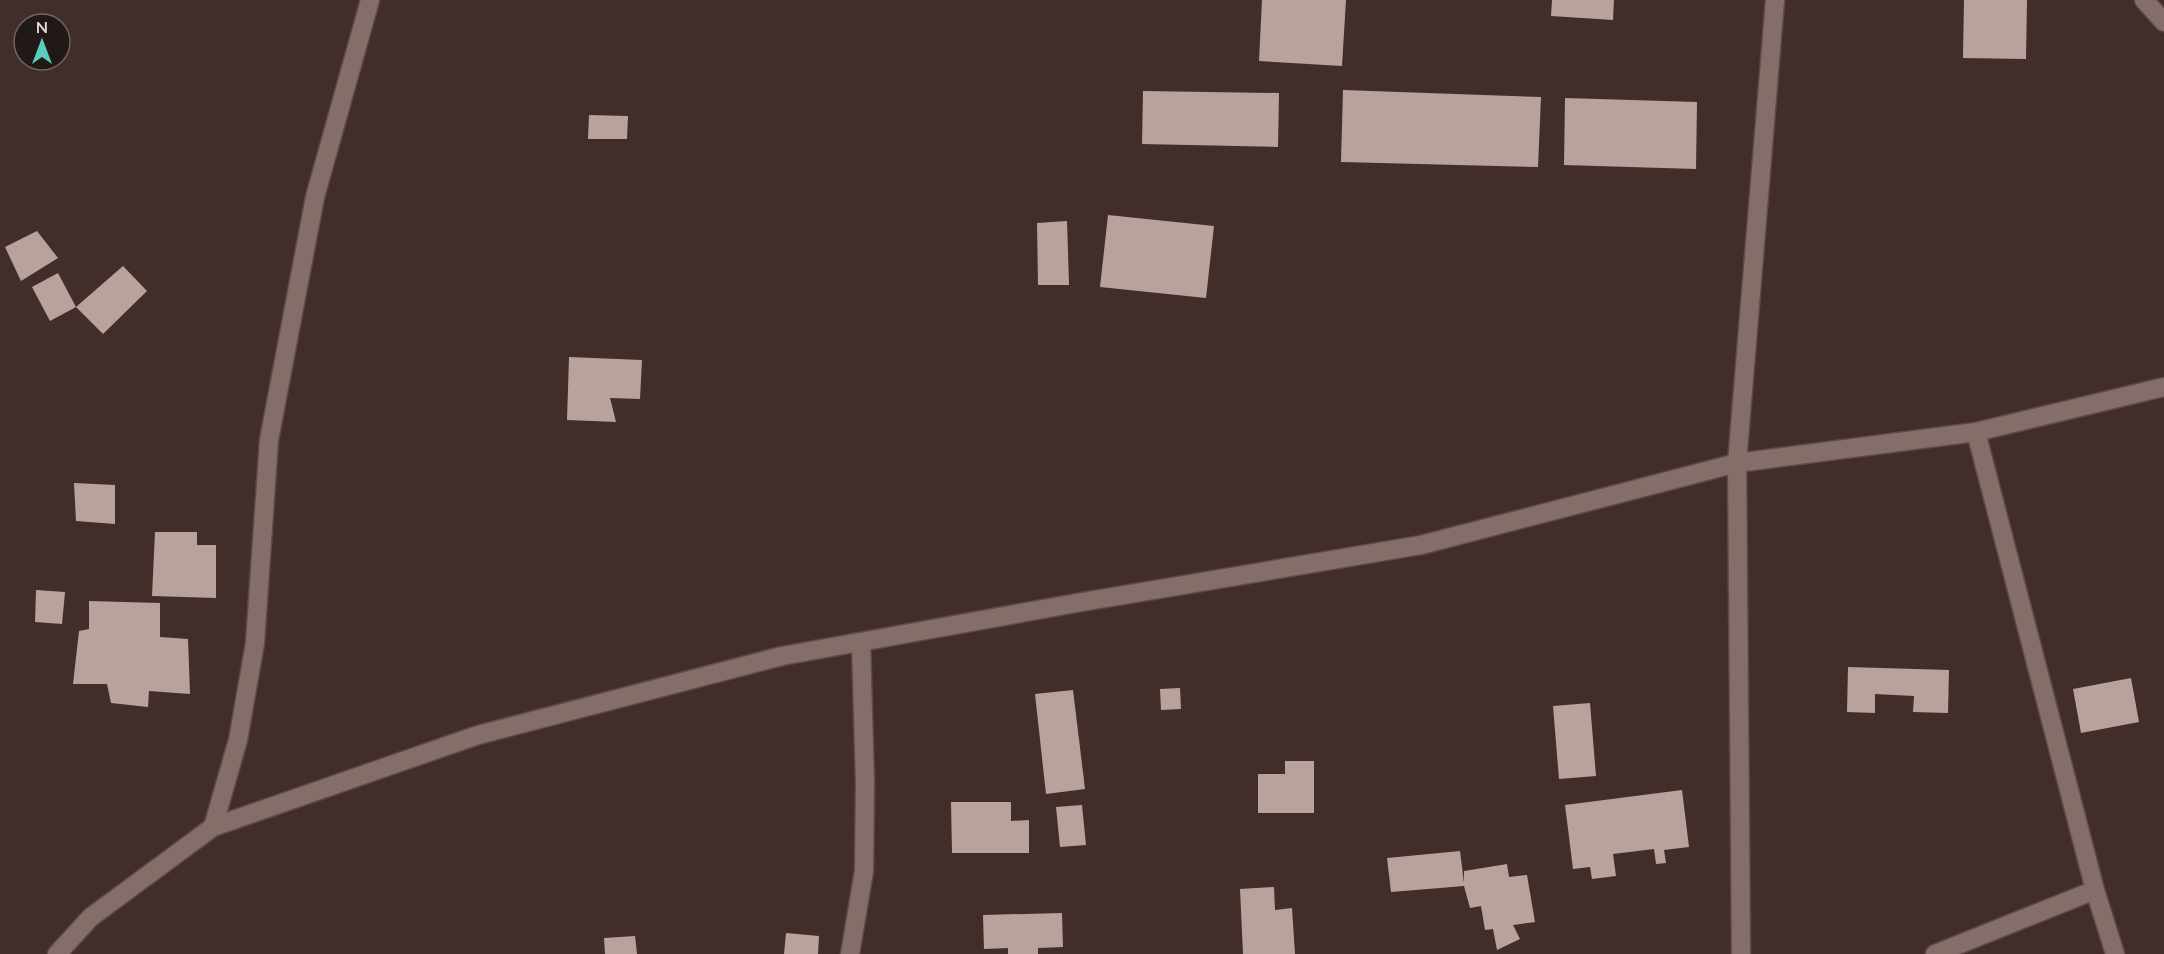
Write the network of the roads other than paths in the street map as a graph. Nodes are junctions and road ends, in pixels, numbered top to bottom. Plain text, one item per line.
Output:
1 (370, 0) edge
2 (1775, 0) edge
3 (2144, 0) edge
4 (2164, 22) edge
5 (2164, 387) edge
6 (1976, 432) junction
7 (1737, 464) junction
8 (861, 642) junction
9 (213, 826) junction
10 (2095, 890) junction
11 (57, 954) edge
12 (850, 954) edge
13 (1741, 954) edge
14 (1935, 954) edge
15 (2115, 954) edge

1 - 9 street
2 - 7 street
3 - 4 street
5 - 6 street
6 - 7 street
6 - 10 street
7 - 8 street
7 - 13 street
8 - 9 street
8 - 12 street
9 - 11 street
10 - 14 street
10 - 15 street

